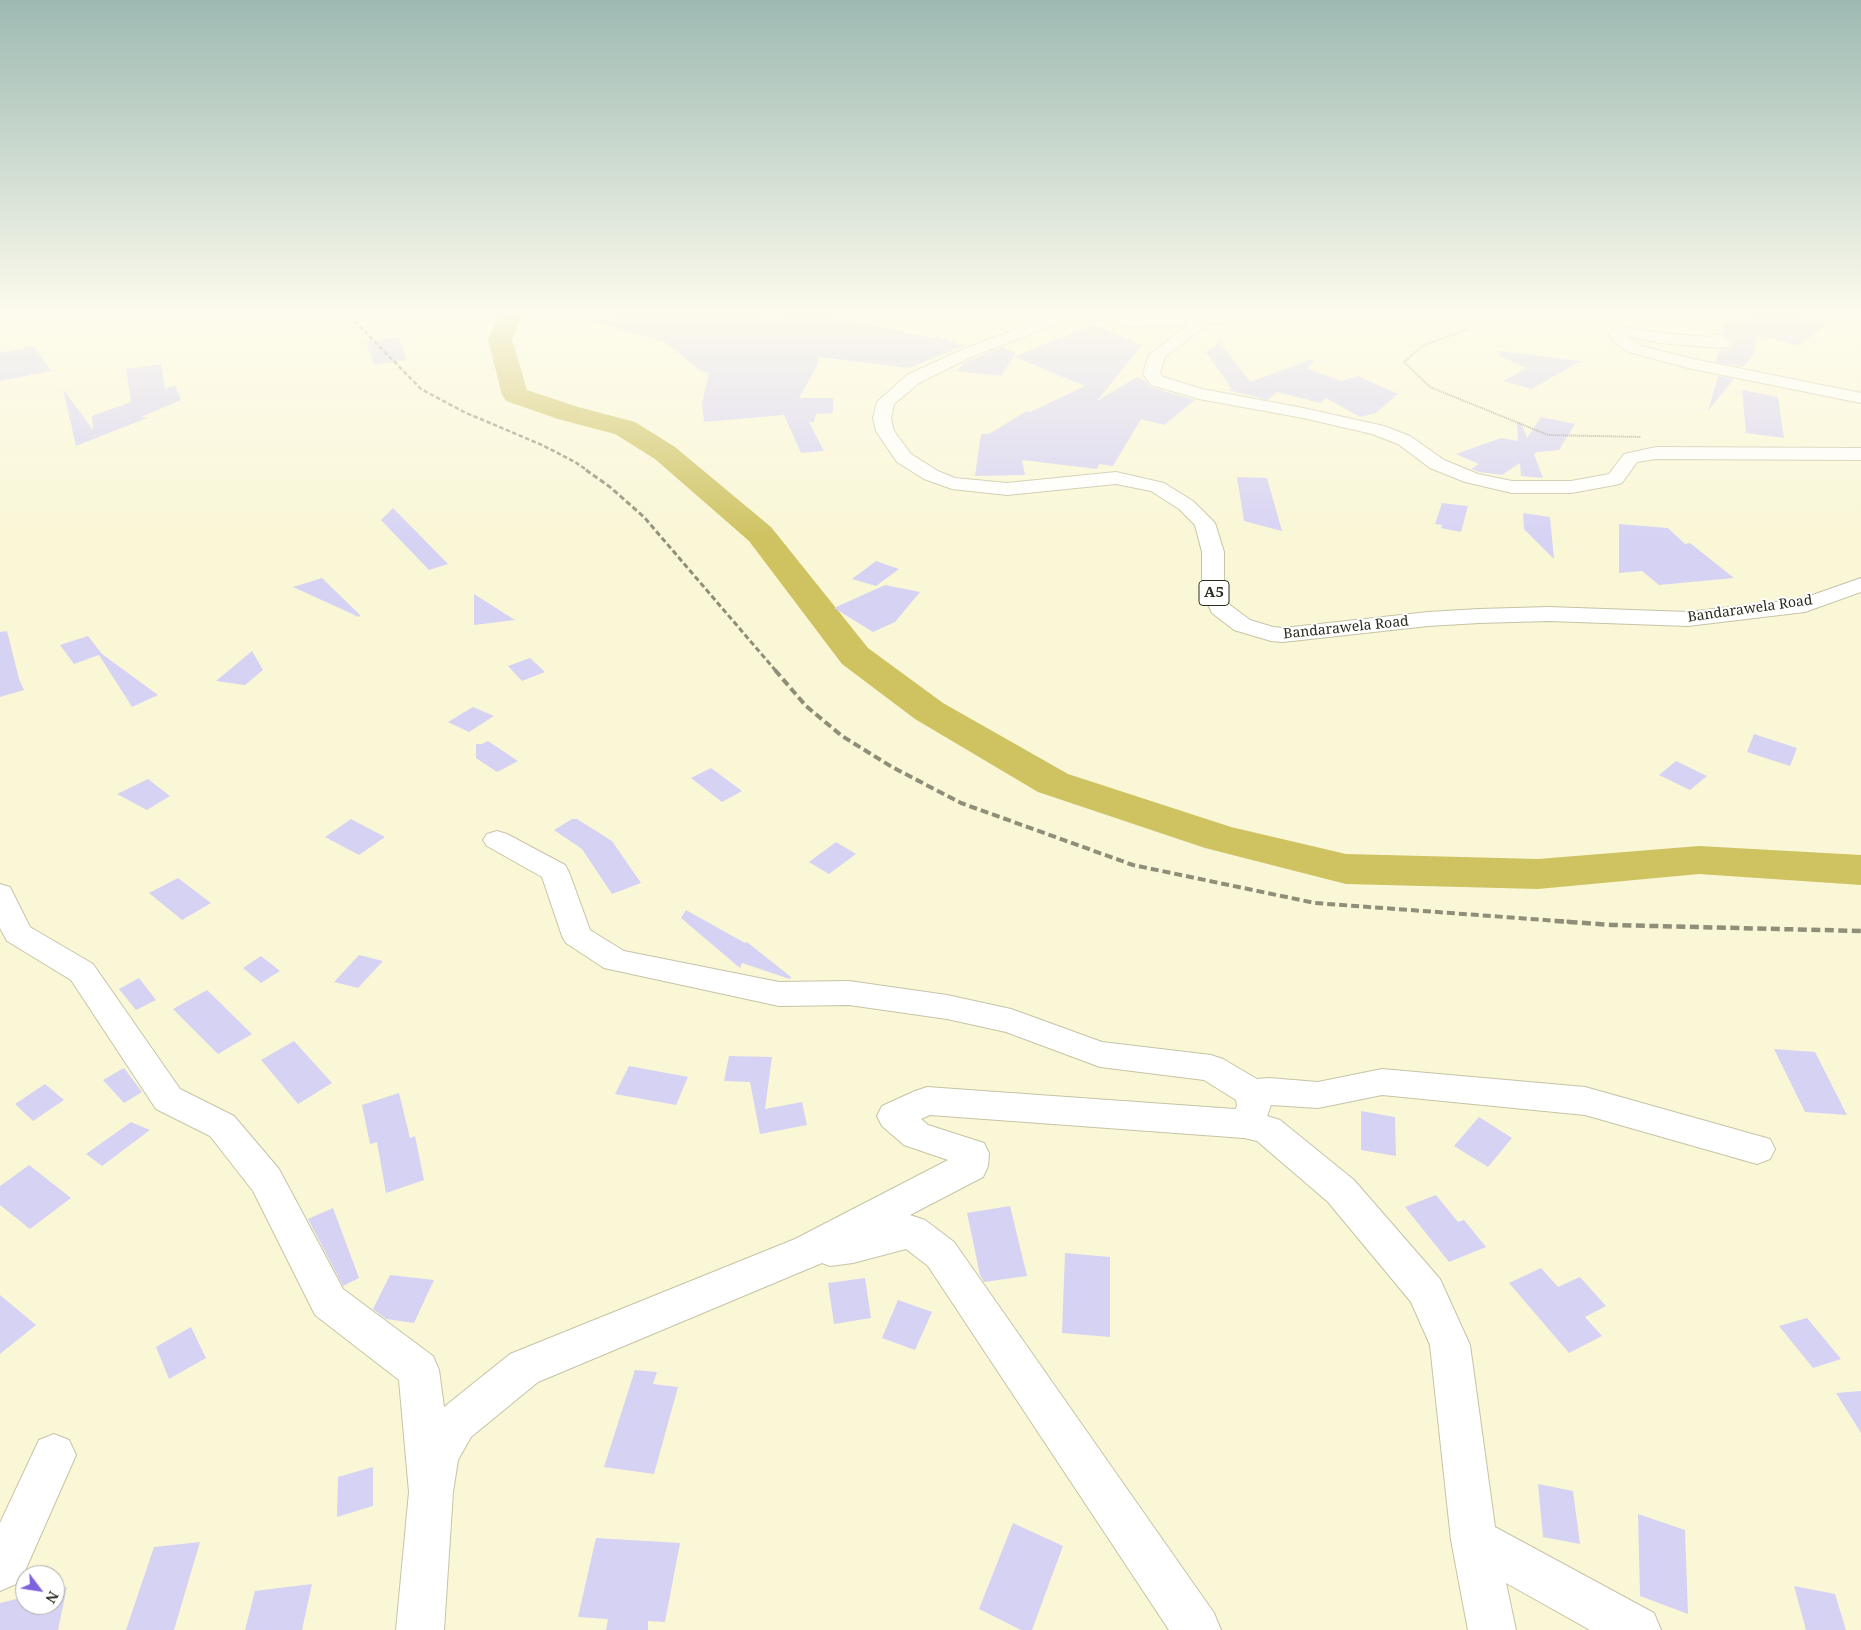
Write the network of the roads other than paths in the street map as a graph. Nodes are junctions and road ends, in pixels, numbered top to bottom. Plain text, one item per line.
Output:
1 (904, 387) edge
2 (1177, 387) edge
3 (1807, 387) edge
4 (1861, 398) edge
5 (1861, 454) edge
6 (1861, 585) edge
7 (497, 840) dead end
8 (0, 894) edge
9 (1248, 1108) junction
10 (1757, 1149) dead end
11 (808, 1251) junction
12 (54, 1455) dead end
13 (432, 1492) junction
14 (1474, 1540) junction
15 (0, 1568) edge
16 (420, 1630) edge
17 (1198, 1630) edge
18 (1492, 1630) edge
19 (1637, 1630) edge

1 - 6 main road, Bandarawela Road / A5
2 - 5 main road
3 - 4 main road
7 - 9 main road
8 - 13 main road
9 - 10 main road
9 - 11 main road
9 - 14 main road
11 - 13 main road
11 - 17 main road
12 - 15 main road
13 - 16 main road
14 - 18 main road
14 - 19 main road

